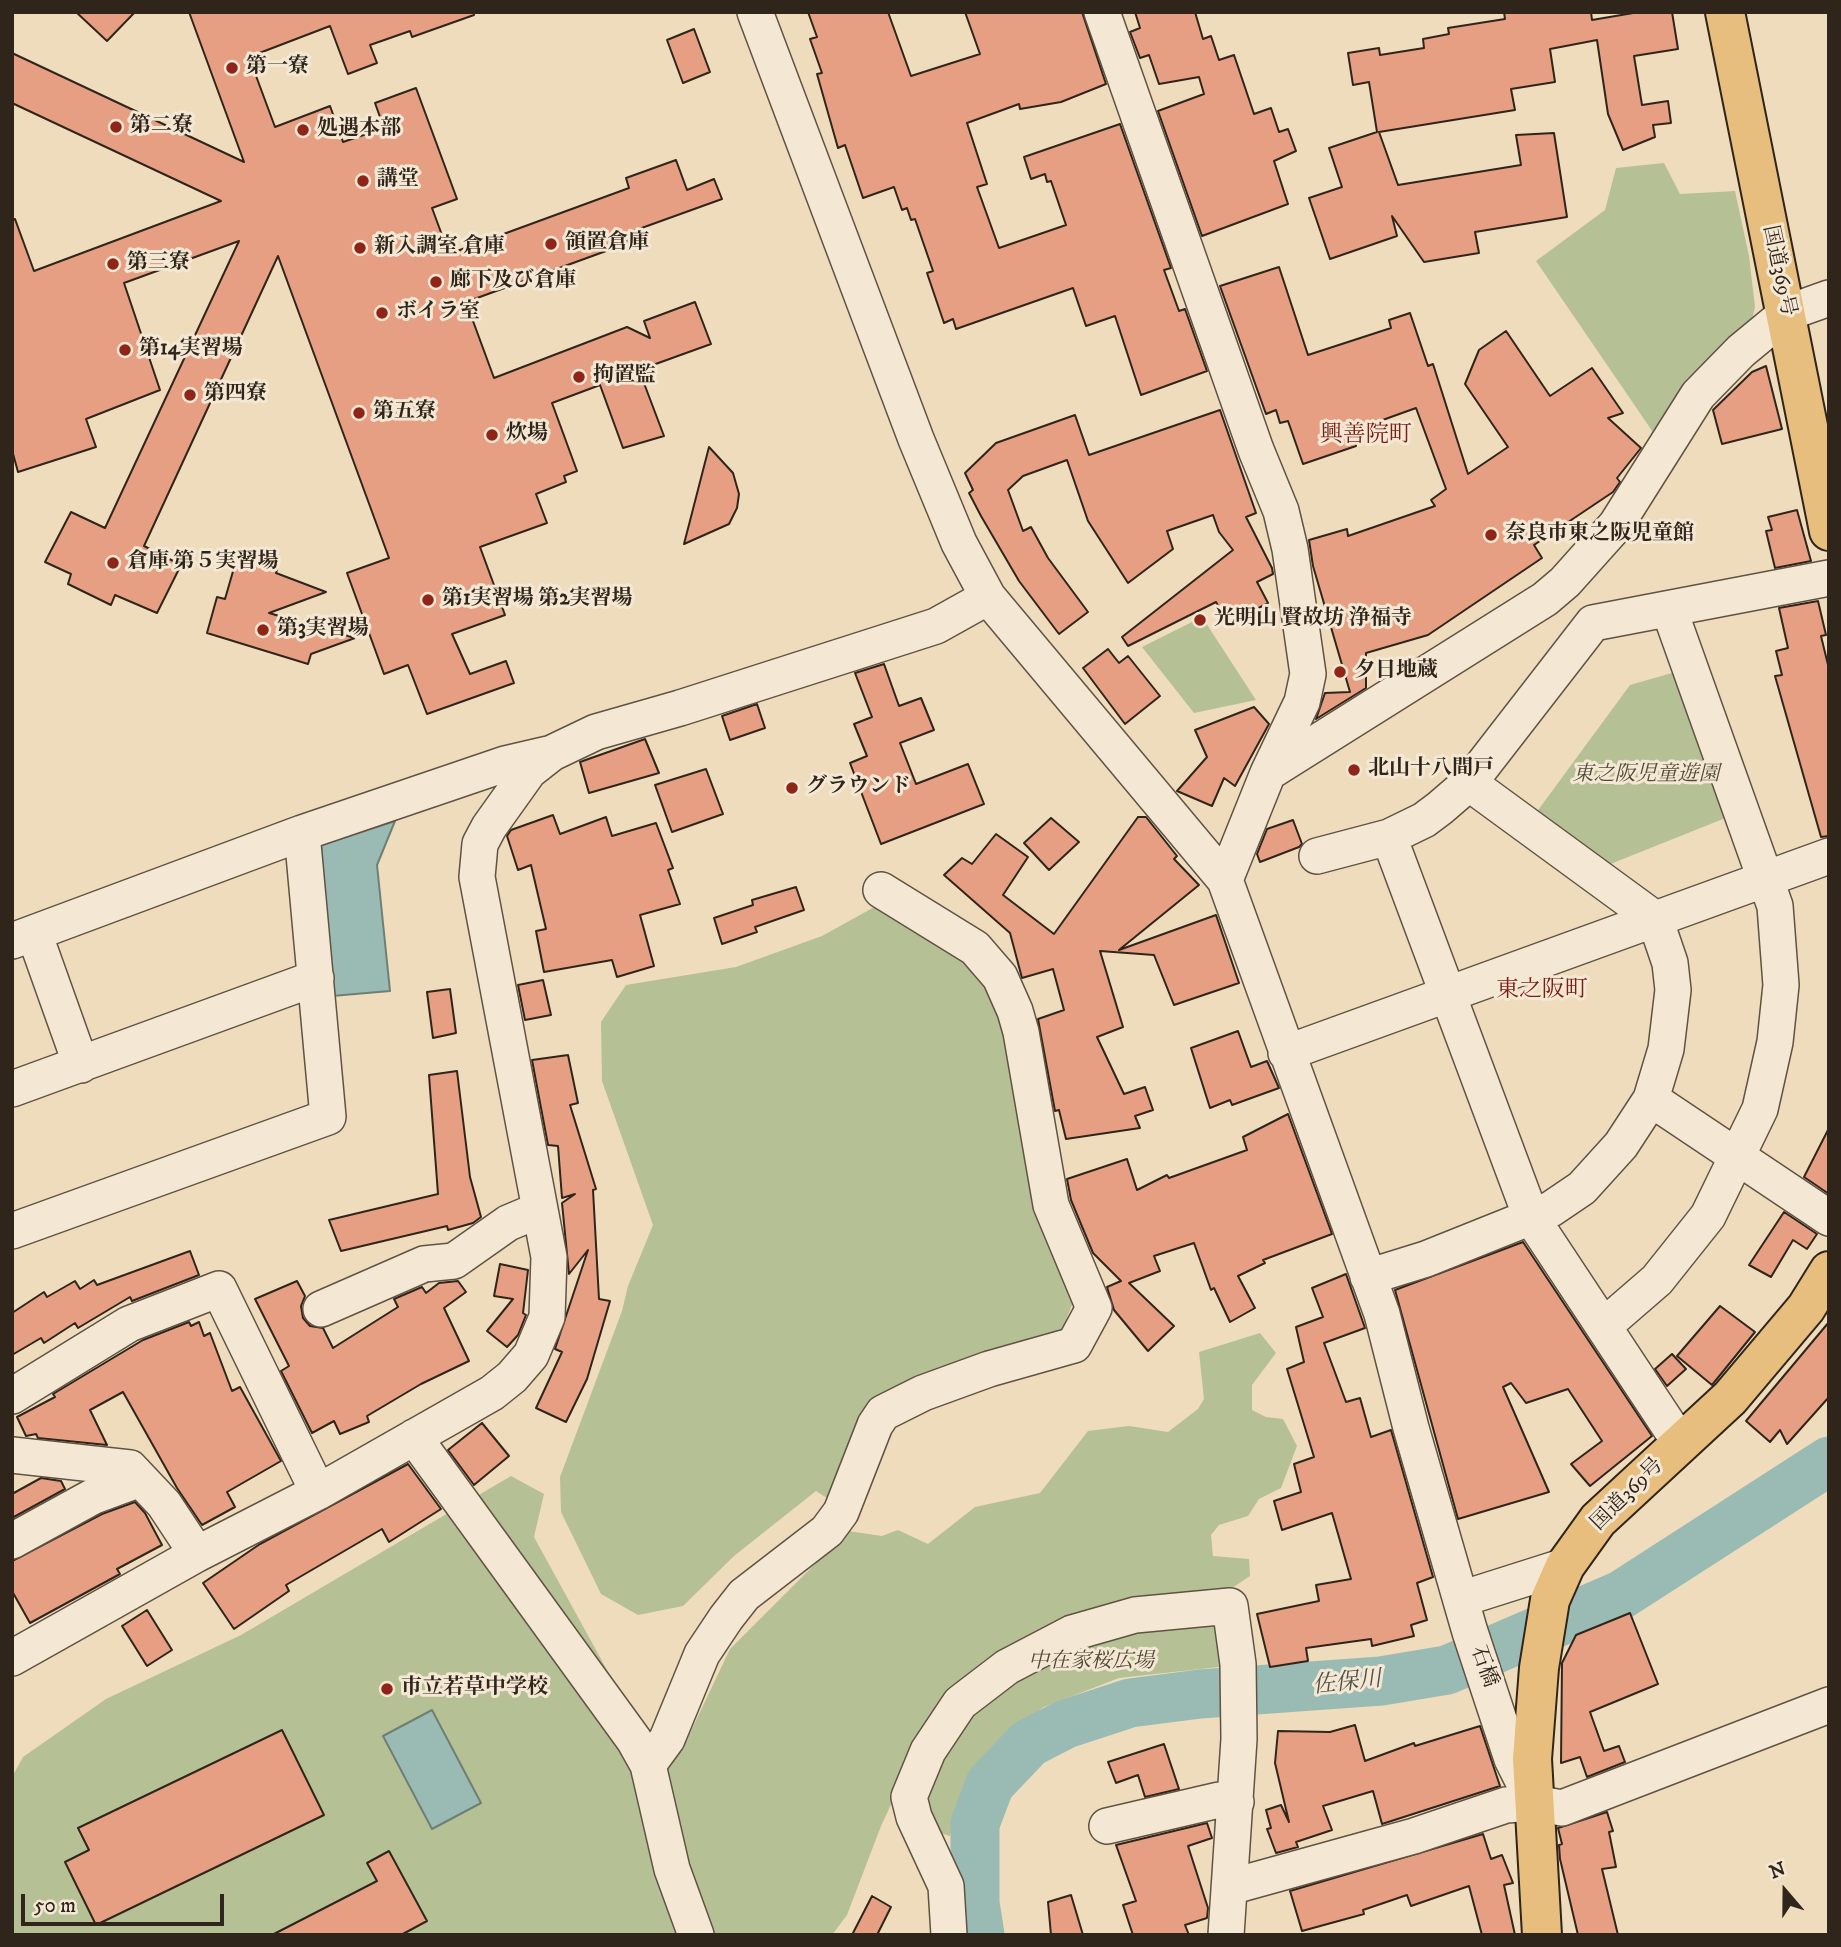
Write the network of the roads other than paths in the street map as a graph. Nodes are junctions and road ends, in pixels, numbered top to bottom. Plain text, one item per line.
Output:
1 (755, 12) edge
2 (1101, 12) edge
3 (1725, 12) edge
4 (1829, 298) edge
5 (1787, 313) junction
6 (1829, 531) edge
7 (1829, 578) edge
8 (988, 597) junction
9 (1669, 609) junction
10 (552, 753) junction
11 (1268, 773) junction
12 (1469, 783) junction
13 (302, 833) junction
14 (1389, 837) junction
15 (1317, 856) dead end
16 (1829, 856) edge
17 (1765, 877) junction
18 (1225, 880) junction
19 (881, 890) dead end
20 (1655, 919) junction
21 (23, 937) edge
22 (316, 978) junction
23 (1447, 994) junction
24 (1286, 1053) junction
25 (81, 1065) junction
26 (12, 1089) edge
27 (1651, 1099) junction
28 (1739, 1157) junction
29 (539, 1210) junction
30 (1531, 1217) junction
31 (1829, 1218) edge
32 (12, 1231) edge
33 (1829, 1271) edge
34 (1368, 1278) junction
35 (321, 1309) dead end
36 (1605, 1325) junction
37 (12, 1396) edge
38 (414, 1437) junction
39 (1681, 1444) junction
40 (12, 1455) edge
41 (140, 1479) junction
42 (318, 1492) junction
43 (12, 1541) edge
44 (197, 1554) junction
45 (1557, 1583) junction
46 (1461, 1599) junction
47 (17, 1644) edge
48 (1829, 1705) edge
49 (648, 1765) junction
50 (1236, 1802) junction
51 (1534, 1803) junction
52 (1107, 1826) dead end
53 (1230, 1887) junction
54 (696, 1935) edge
55 (948, 1935) edge
56 (1226, 1935) edge
57 (1542, 1935) edge

1 - 8 street
2 - 11 street
3 - 5 highway, 国道369号
4 - 5 street
5 - 6 highway, 国道369号
5 - 11 street
7 - 9 street
8 - 10 street
8 - 18 street
9 - 12 street
9 - 17 street
10 - 13 street
10 - 29 street
11 - 18 street
12 - 14 street
12 - 20 street
13 - 21 street
13 - 22 street
14 - 15 street
14 - 23 street
16 - 17 street
17 - 20 street
17 - 28 street
18 - 24 street, 石橋
19 - 49 street
20 - 23 street
20 - 27 street
21 - 25 street
22 - 25 street
22 - 32 street
23 - 24 street
23 - 30 street
24 - 34 street, 石橋
25 - 26 street
27 - 28 street
27 - 30 street
28 - 31 street
28 - 36 street
29 - 35 street
29 - 38 street
30 - 34 street
30 - 36 street
33 - 39 highway, 国道369号
34 - 46 street, 石橋
36 - 39 street
37 - 42 street
38 - 42 street
38 - 49 street
39 - 45 highway, 国道369号
40 - 41 street
41 - 43 street
41 - 44 street
42 - 44 street
44 - 47 street
45 - 46 street
45 - 51 highway, 国道369号
46 - 51 street, 石橋
48 - 51 street
49 - 54 street
50 - 52 street
50 - 53 street
50 - 55 street
51 - 53 street
51 - 57 highway, 国道369号
53 - 56 street

